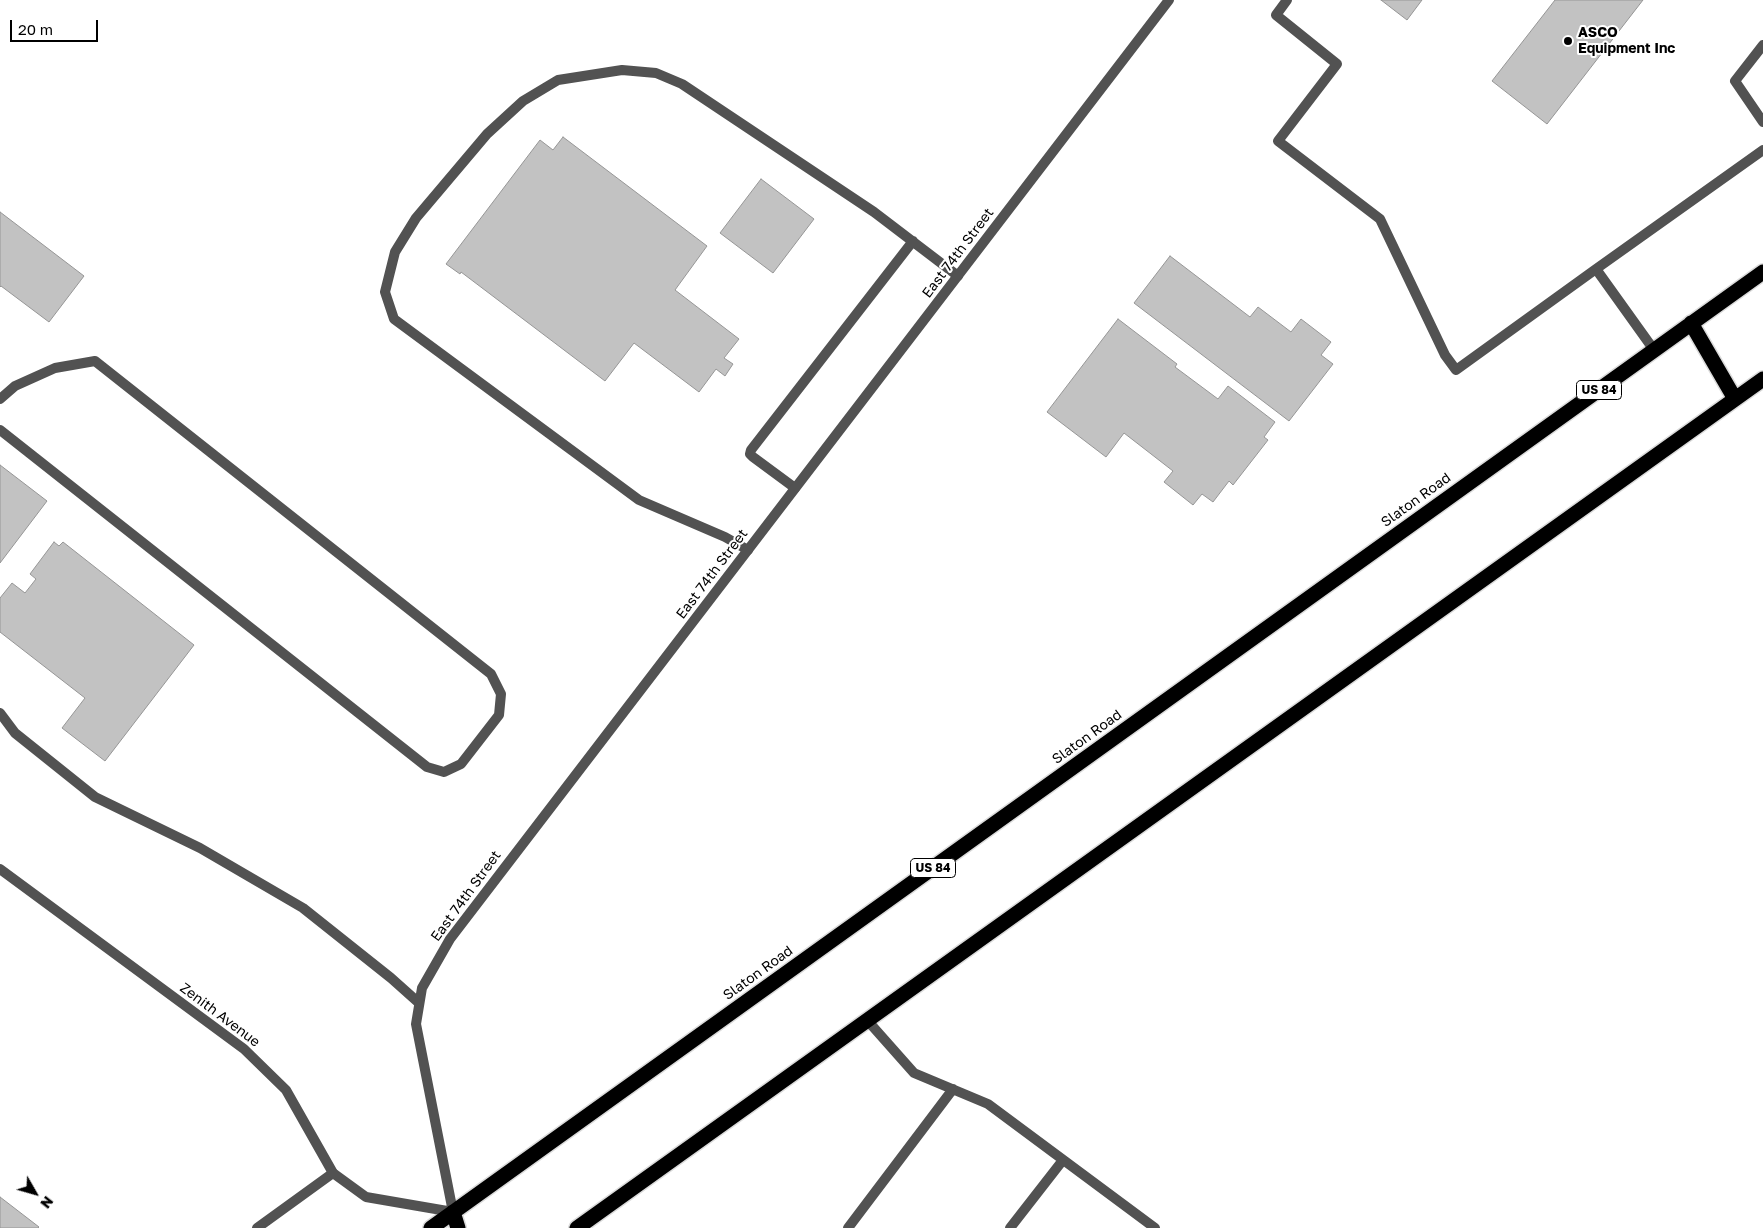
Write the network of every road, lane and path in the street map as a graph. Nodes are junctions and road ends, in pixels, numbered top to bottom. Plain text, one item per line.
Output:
1 (1169, 0) edge
2 (1287, 0) edge
3 (1763, 45) edge
4 (1763, 122) edge
5 (1763, 150) edge
6 (913, 242) junction
7 (1596, 270) junction
8 (1763, 272) edge
9 (958, 276) junction
10 (1691, 323) junction
11 (1654, 350) junction
12 (1763, 379) edge
13 (0, 399) edge
14 (1735, 399) junction
15 (0, 430) edge
16 (795, 488) junction
17 (748, 550) junction
18 (0, 713) edge
19 (0, 870) edge
20 (419, 1003) junction
21 (867, 1020) junction
22 (953, 1089) junction
23 (1063, 1160) junction
24 (333, 1174) junction
25 (453, 1212) junction
26 (257, 1228) edge
27 (431, 1228) edge
28 (458, 1228) edge
29 (577, 1228) edge
30 (848, 1228) edge
31 (1010, 1228) edge
32 (1155, 1228) edge

1 - 9 street, East 74th Street
2 - 7 street
3 - 4 street
5 - 7 street
6 - 9 street
6 - 16 street
6 - 17 street
7 - 11 street
8 - 10 highway, Slaton Road / US 84
9 - 16 street, East 74th Street
10 - 11 highway, Slaton Road / US 84
10 - 14 highway
11 - 25 highway, Slaton Road / US 84
12 - 14 highway
13 - 15 street
14 - 21 highway
16 - 17 street, East 74th Street
17 - 20 street, East 74th Street
18 - 20 street
19 - 24 street, Zenith Avenue
20 - 25 street, East 74th Street
21 - 22 street
21 - 29 highway
22 - 23 street
22 - 30 street
23 - 31 street
23 - 32 street
24 - 25 street, Zenith Avenue
24 - 26 street
25 - 27 highway, Slaton Road / US 84
25 - 28 highway

